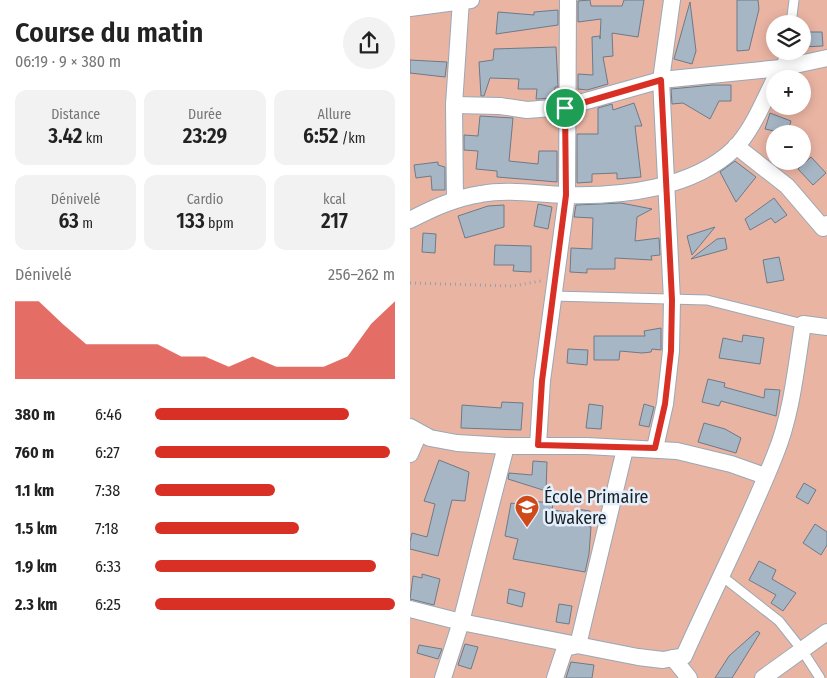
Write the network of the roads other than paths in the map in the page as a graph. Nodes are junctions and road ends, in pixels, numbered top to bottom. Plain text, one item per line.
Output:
1 (465, 0) edge
2 (568, 0) edge
3 (672, 0) edge
4 (794, 0) edge
5 (410, 8) edge
6 (792, 15) edge
7 (827, 58) edge
8 (792, 70) edge
9 (766, 75) edge
10 (661, 80) junction
11 (766, 97) edge
12 (454, 105) junction
13 (565, 108) junction
14 (736, 146) junction
15 (665, 186) junction
16 (566, 195) junction
17 (455, 199) junction
18 (410, 220) edge
19 (827, 224) edge
20 (553, 296) junction
21 (672, 300) junction
22 (803, 324) junction
23 (827, 326) edge
24 (414, 430) edge
25 (538, 445) junction
26 (506, 446) junction
27 (655, 448) junction
28 (626, 449) junction
29 (410, 454) edge
30 (765, 476) junction
31 (722, 577) junction
32 (410, 609) edge
33 (460, 622) junction
34 (827, 632) edge
35 (578, 645) junction
36 (802, 650) junction
37 (673, 658) junction
38 (443, 678) edge
39 (555, 678) edge
40 (689, 678) edge
41 (763, 678) edge
42 (820, 678) edge

1 - 5 street
1 - 12 street
2 - 13 street
3 - 10 street
4 - 6 lane
7 - 8 street
9 - 10 street
10 - 13 street
10 - 15 street
11 - 14 street
12 - 13 street
12 - 17 street
13 - 16 street
14 - 15 street
14 - 19 street
15 - 16 street
15 - 21 street
16 - 17 street
16 - 20 street
17 - 18 street
20 - 21 lane
20 - 25 street
21 - 22 lane
21 - 27 street
22 - 23 street
22 - 30 street
24 - 26 street
24 - 29 street
25 - 26 street
25 - 28 street
26 - 33 street
27 - 28 street
27 - 30 street
28 - 35 street
30 - 31 street
31 - 36 lane
31 - 37 street
32 - 33 street
33 - 35 street
33 - 38 street
34 - 36 street
35 - 37 street
35 - 39 street
36 - 41 street
36 - 42 lane
37 - 40 street

